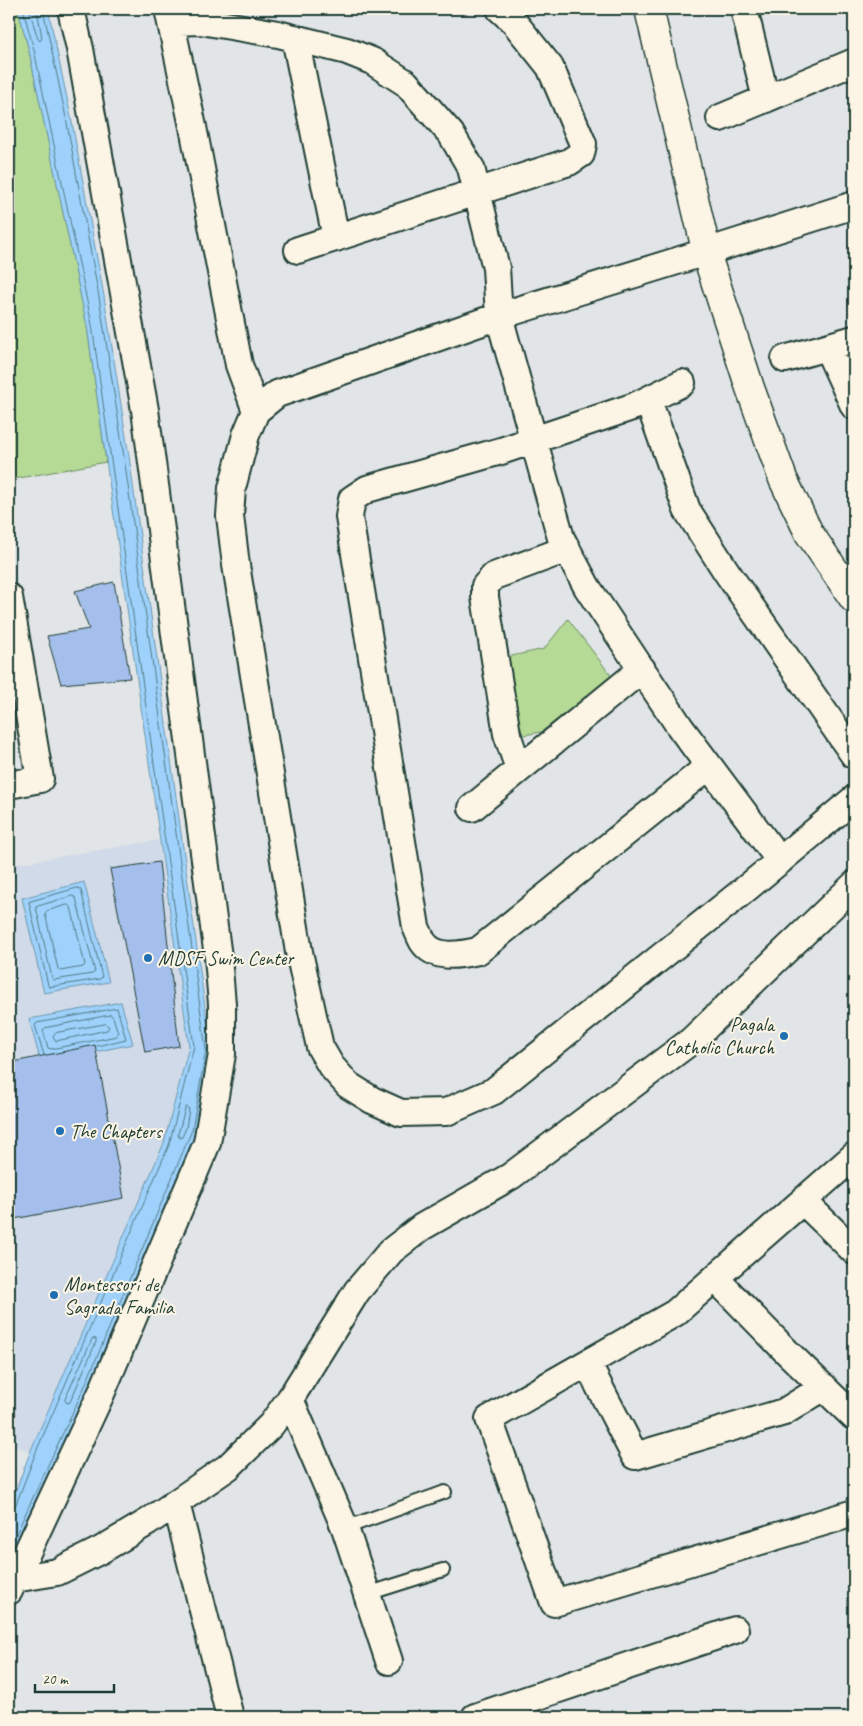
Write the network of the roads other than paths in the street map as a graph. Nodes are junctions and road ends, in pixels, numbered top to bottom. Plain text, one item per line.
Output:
1 (71, 9) edge
2 (500, 9) edge
3 (649, 9) edge
4 (744, 9) edge
5 (169, 15) edge
6 (295, 38) junction
7 (854, 62) edge
8 (766, 99) junction
9 (720, 118) dead end
10 (477, 192) junction
11 (854, 205) edge
12 (336, 238) junction
13 (298, 250) dead end
14 (706, 252) junction
15 (499, 316) junction
16 (854, 339) edge
17 (827, 347) junction
18 (785, 359) dead end
19 (682, 382) dead end
20 (648, 400) junction
21 (854, 406) edge
22 (256, 411) junction
23 (533, 440) junction
24 (567, 549) junction
25 (9, 597) edge
26 (854, 599) edge
27 (642, 670) junction
28 (854, 756) edge
29 (709, 766) junction
30 (520, 769) junction
31 (9, 785) edge
32 (854, 800) edge
33 (472, 808) dead end
34 (780, 861) junction
35 (854, 885) edge
36 (854, 1156) edge
37 (802, 1201) junction
38 (854, 1251) edge
39 (715, 1278) junction
40 (587, 1363) junction
41 (824, 1388) junction
42 (290, 1399) junction
43 (854, 1417) edge
44 (445, 1492) dead end
45 (176, 1503) junction
46 (854, 1512) edge
47 (344, 1528) junction
48 (443, 1570) dead end
49 (11, 1585) edge
50 (367, 1594) junction
51 (735, 1630) dead end
52 (388, 1661) dead end
53 (230, 1717) edge
54 (475, 1717) edge

1 - 49 street
2 - 10 street
3 - 14 street
4 - 8 street
5 - 6 street
5 - 22 street
6 - 10 street
6 - 12 street
7 - 8 street
8 - 9 street
10 - 12 street
10 - 15 street
11 - 14 street
12 - 13 street
14 - 15 street
14 - 26 street
15 - 22 street
15 - 23 street
16 - 17 street
17 - 18 street
17 - 21 street
19 - 20 street
20 - 23 street
20 - 28 street
22 - 34 street
23 - 24 street
23 - 29 street
24 - 27 street
24 - 30 street
25 - 31 street
27 - 29 street
27 - 30 street
29 - 34 street
30 - 33 street
32 - 34 street
35 - 42 street
36 - 37 street
37 - 38 street
37 - 39 street
39 - 40 street
39 - 41 street
40 - 41 street
40 - 46 street
41 - 43 street
42 - 45 street
42 - 47 street
44 - 47 lane
45 - 49 street
45 - 53 street
47 - 50 street
48 - 50 lane
50 - 52 street
51 - 54 street

